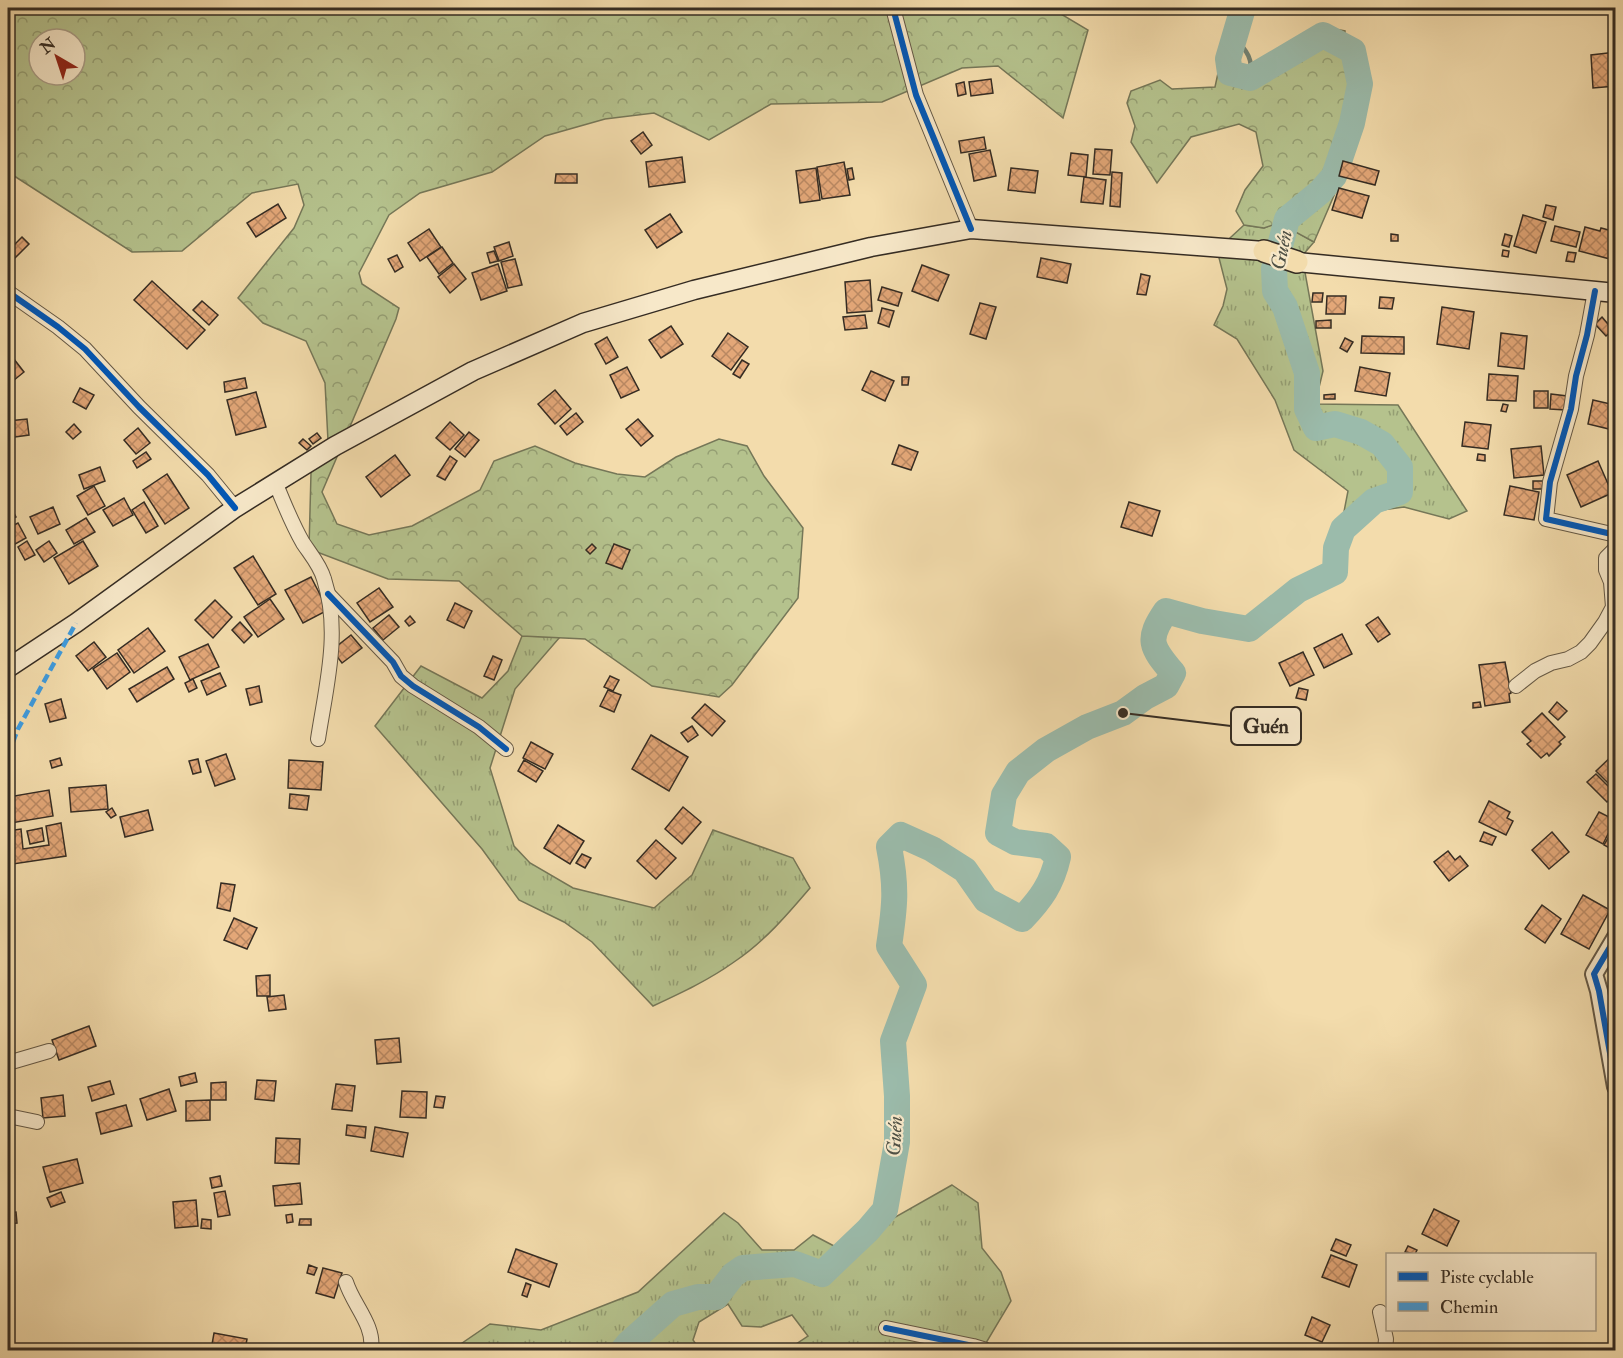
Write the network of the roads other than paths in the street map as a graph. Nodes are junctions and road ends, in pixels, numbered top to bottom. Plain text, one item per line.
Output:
1 (893, 8) edge
2 (970, 229) junction
3 (1264, 251) joint
4 (1297, 262) joint
5 (1595, 291) junction
6 (8, 292) edge
7 (1616, 293) edge
8 (276, 484) junction
9 (235, 508) junction
10 (1616, 535) edge
11 (1616, 548) edge
12 (328, 594) junction
13 (8, 668) edge
14 (1515, 686) dead end
15 (318, 739) dead end
16 (506, 749) dead end
17 (1616, 937) edge
18 (49, 1051) dead end
19 (8, 1063) edge
20 (1616, 1087) edge
21 (8, 1116) edge
22 (37, 1122) dead end
23 (346, 1282) dead end
24 (1380, 1312) dead end
25 (886, 1328) dead end
26 (371, 1350) edge
27 (986, 1350) edge
28 (1385, 1350) edge

1 - 2 street
2 - 3 main road
2 - 8 main road
3 - 4 main road
4 - 5 main road
5 - 7 main road
5 - 10 street
6 - 9 street
8 - 9 main road
8 - 12 street
9 - 13 main road
11 - 14 street
12 - 15 street
12 - 16 street
17 - 20 street
18 - 19 street
21 - 22 street
23 - 26 street
24 - 28 street
25 - 27 street

